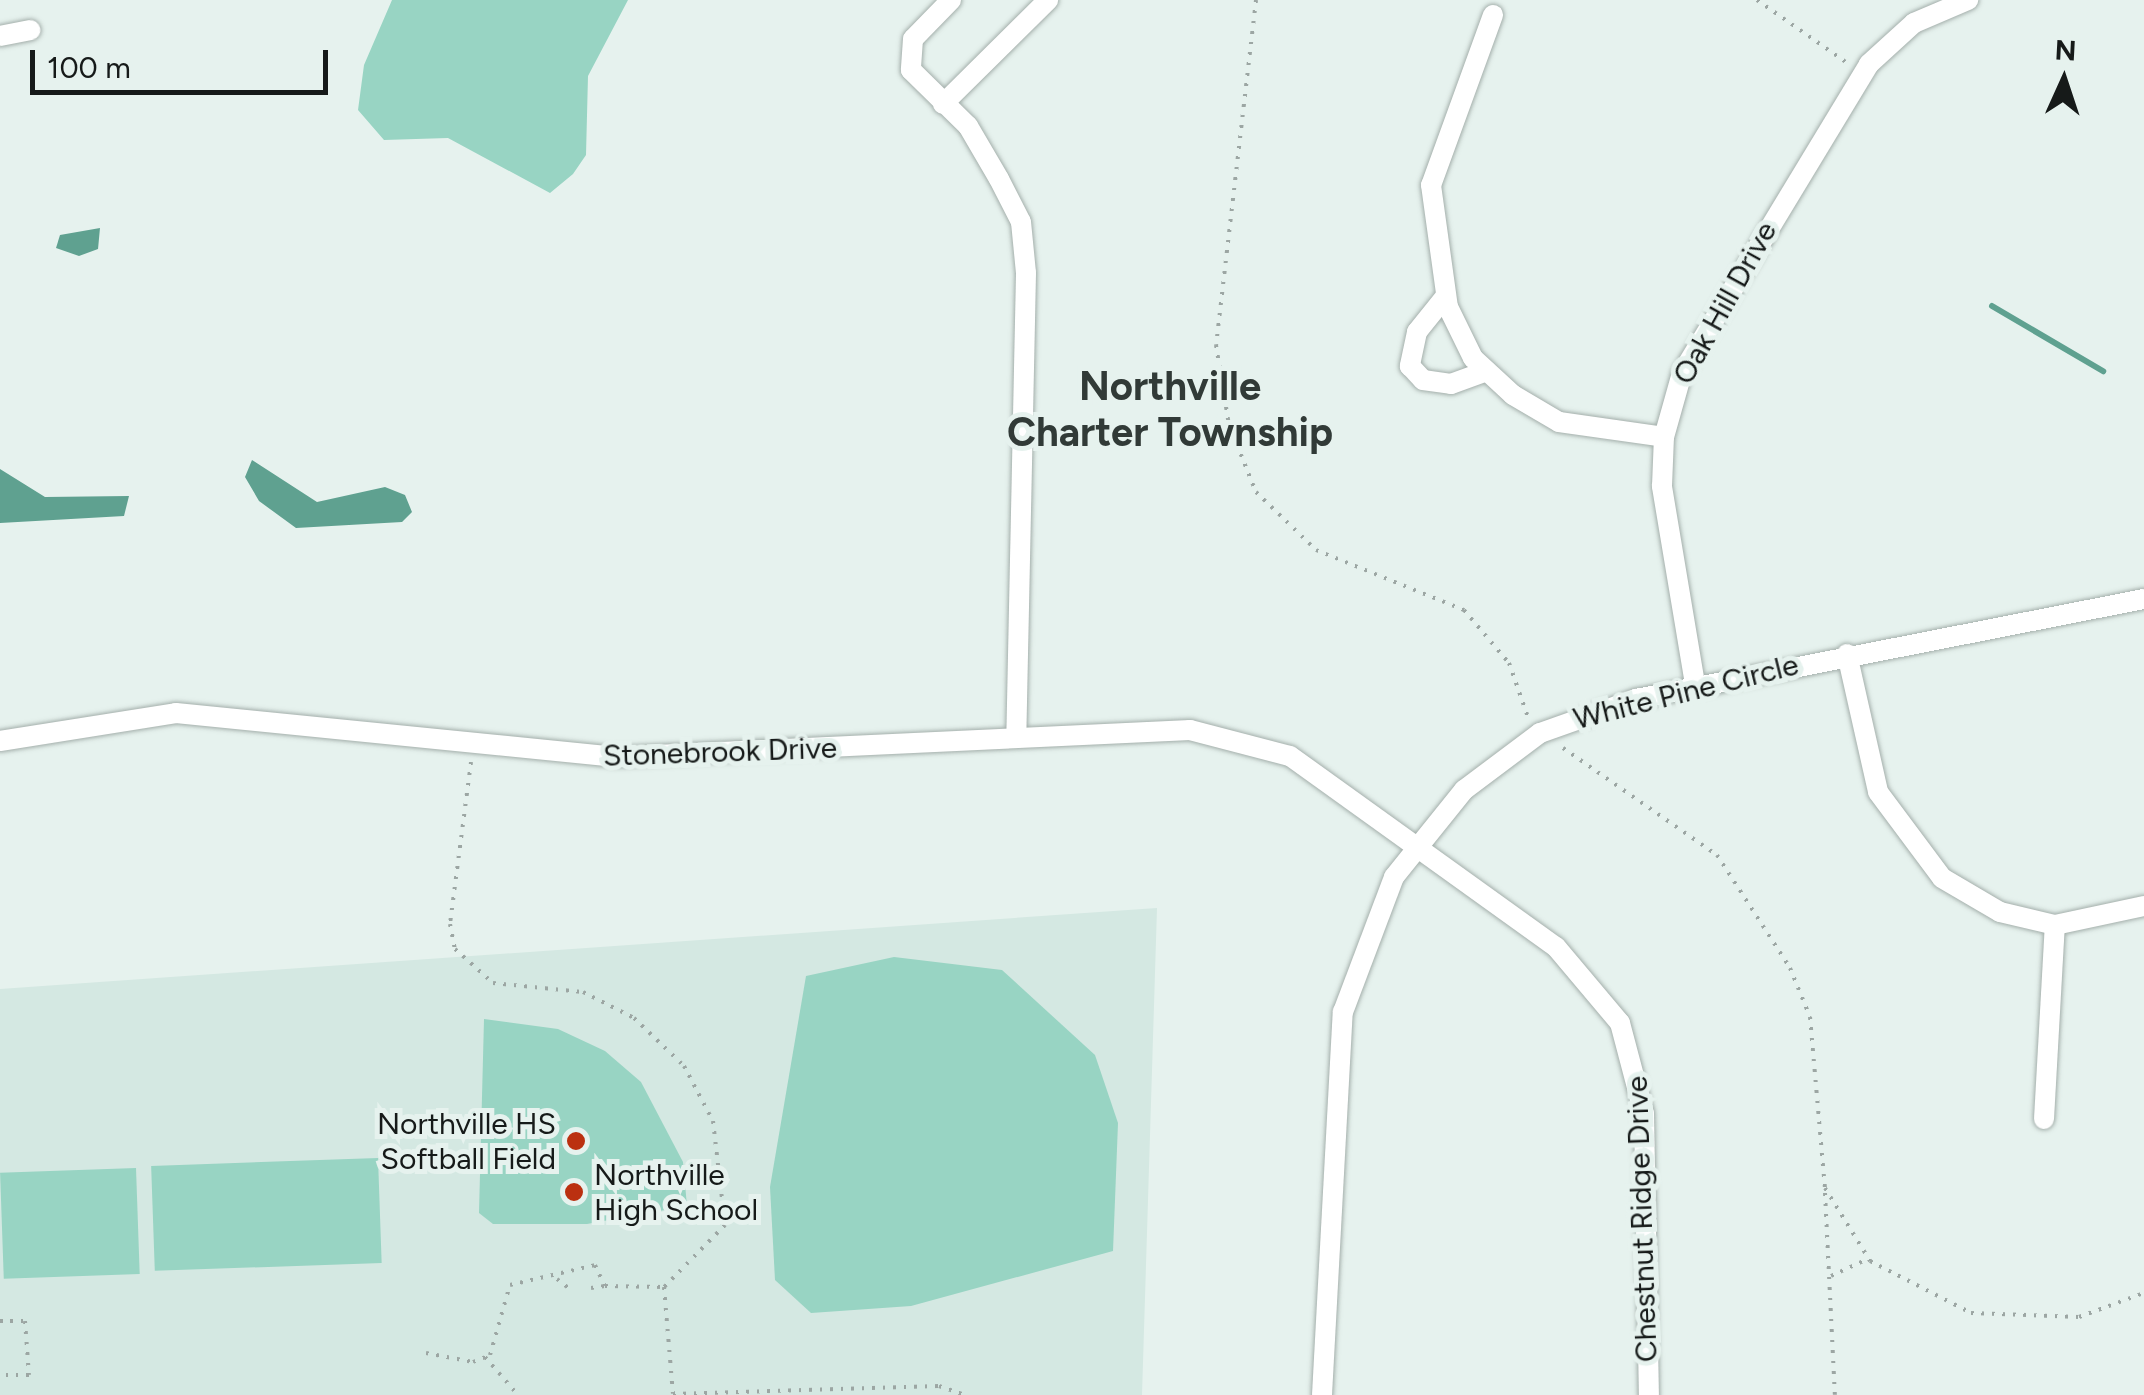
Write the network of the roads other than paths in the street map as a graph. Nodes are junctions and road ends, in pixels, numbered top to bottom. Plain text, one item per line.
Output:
1 (951, 0) edge
2 (1048, 0) edge
3 (1968, 0) edge
4 (1493, 14) dead end
5 (30, 30) dead end
6 (0, 36) edge
7 (943, 104) junction
8 (1445, 296) junction
9 (1486, 370) junction
10 (1664, 437) junction
11 (2144, 600) edge
12 (1847, 654) junction
13 (1695, 684) junction
14 (1016, 735) junction
15 (0, 742) edge
16 (1412, 844) junction
17 (2144, 906) edge
18 (2055, 924) junction
19 (2044, 1118) dead end
20 (1322, 1395) edge
21 (1649, 1395) edge

1 - 7 street
2 - 7 street
3 - 10 street, Oak Hill Drive
4 - 8 street
5 - 6 street
7 - 14 street
8 - 9 street
8 - 9 street
9 - 10 street
10 - 13 street, Oak Hill Drive
11 - 12 street, White Pine Circle
12 - 13 street, White Pine Circle
12 - 18 street
13 - 16 street, White Pine Circle
14 - 15 street, Stonebrook Drive
14 - 16 street, Stonebrook Drive
16 - 20 street, White Pine Circle
16 - 21 street, Chestnut Ridge Drive
17 - 18 street
18 - 19 street

